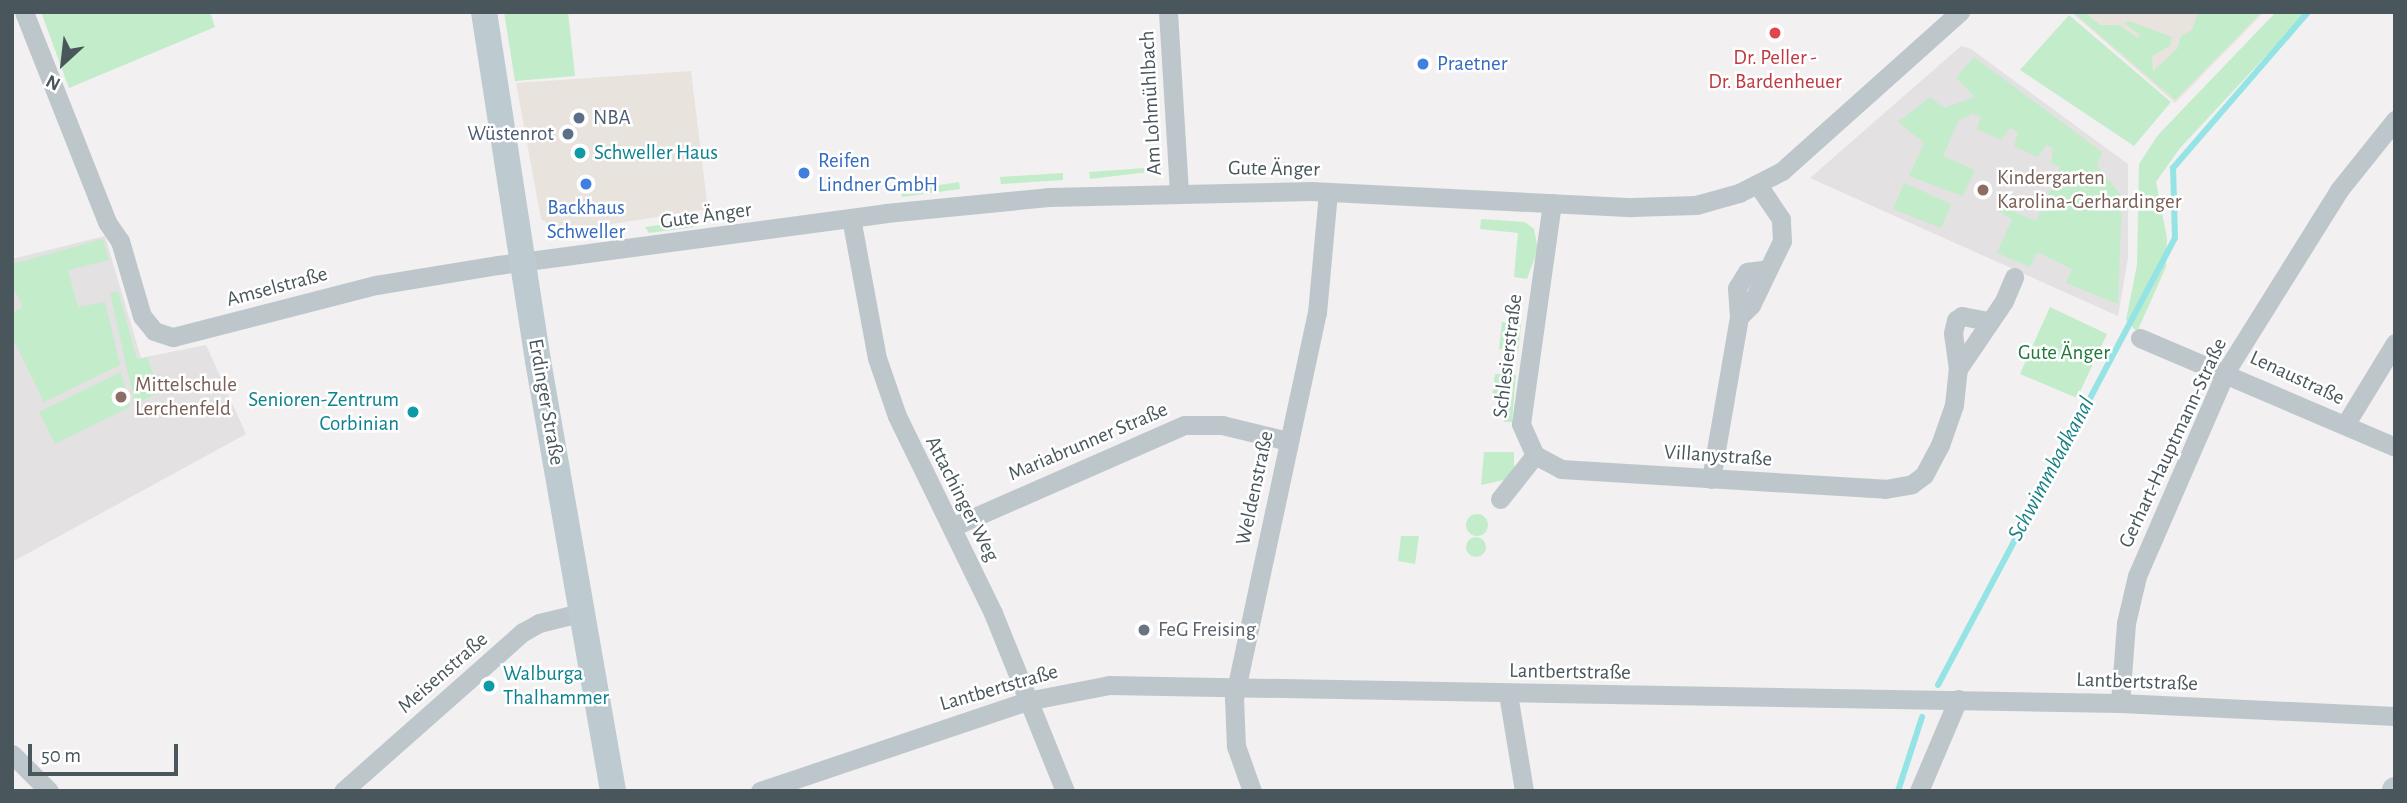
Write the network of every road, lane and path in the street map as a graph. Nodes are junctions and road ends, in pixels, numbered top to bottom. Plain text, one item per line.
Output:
1 (24, 12) edge
2 (484, 12) edge
3 (1168, 12) edge
4 (1960, 12) edge
5 (2395, 120) edge
6 (1758, 185) junction
7 (1179, 191) junction
8 (1328, 192) junction
9 (1552, 203) junction
10 (851, 218) junction
11 (523, 263) junction
12 (2014, 277) dead end
13 (1987, 321) junction
14 (2140, 338) dead end
15 (2395, 343) edge
16 (1958, 369) junction
17 (2227, 371) junction
18 (2345, 425) junction
19 (1288, 441) junction
20 (2395, 447) edge
21 (1535, 455) junction
22 (1711, 479) junction
23 (1500, 499) dead end
24 (951, 527) junction
25 (584, 612) junction
26 (1237, 685) junction
27 (1508, 694) junction
28 (1958, 699) junction
29 (1027, 701) junction
30 (2120, 703) junction
31 (2395, 716) edge
32 (12, 754) edge
33 (49, 791) edge
34 (343, 791) edge
35 (613, 791) edge
36 (760, 791) edge
37 (1065, 791) edge
38 (1252, 791) edge
39 (1524, 791) edge
40 (1919, 791) edge

1 - 11 street, Amselstraße
2 - 11 street, Erdinger Straße
3 - 7 street, Am Lohmühlbach
4 - 6 street, Gute Änger
5 - 17 street, Gerhart-Hauptmann-Straße
6 - 9 street, Gute Änger
6 - 22 street
7 - 8 street, Gute Änger
7 - 10 street, Gute Änger
8 - 9 street, Gute Änger
8 - 19 street, Weldenstraße
9 - 21 street, Schlesierstraße
10 - 11 street, Gute Änger
10 - 24 street, Attachinger Weg
11 - 25 street, Erdinger Straße
12 - 13 street
13 - 16 street
13 - 16 street
14 - 17 street, Lenaustraße
15 - 18 street
16 - 22 street, Villanystraße
17 - 18 street, Lenaustraße
17 - 30 street, Gerhart-Hauptmann-Straße
18 - 20 street, Lenaustraße
19 - 24 street, Mariabrunner Straße
19 - 26 street, Weldenstraße
21 - 22 street, Villanystraße
21 - 23 street
24 - 29 street, Attachinger Weg
25 - 34 street, Meisenstraße
25 - 35 street, Erdinger Straße
26 - 27 street, Lantbertstraße
26 - 29 street, Lantbertstraße
26 - 38 street, Weldenstraße
27 - 28 street, Lantbertstraße
27 - 39 street
28 - 30 street, Lantbertstraße
28 - 40 street
29 - 36 street, Lantbertstraße
29 - 37 street, Attachinger Weg
30 - 31 street, Lantbertstraße
32 - 33 street

